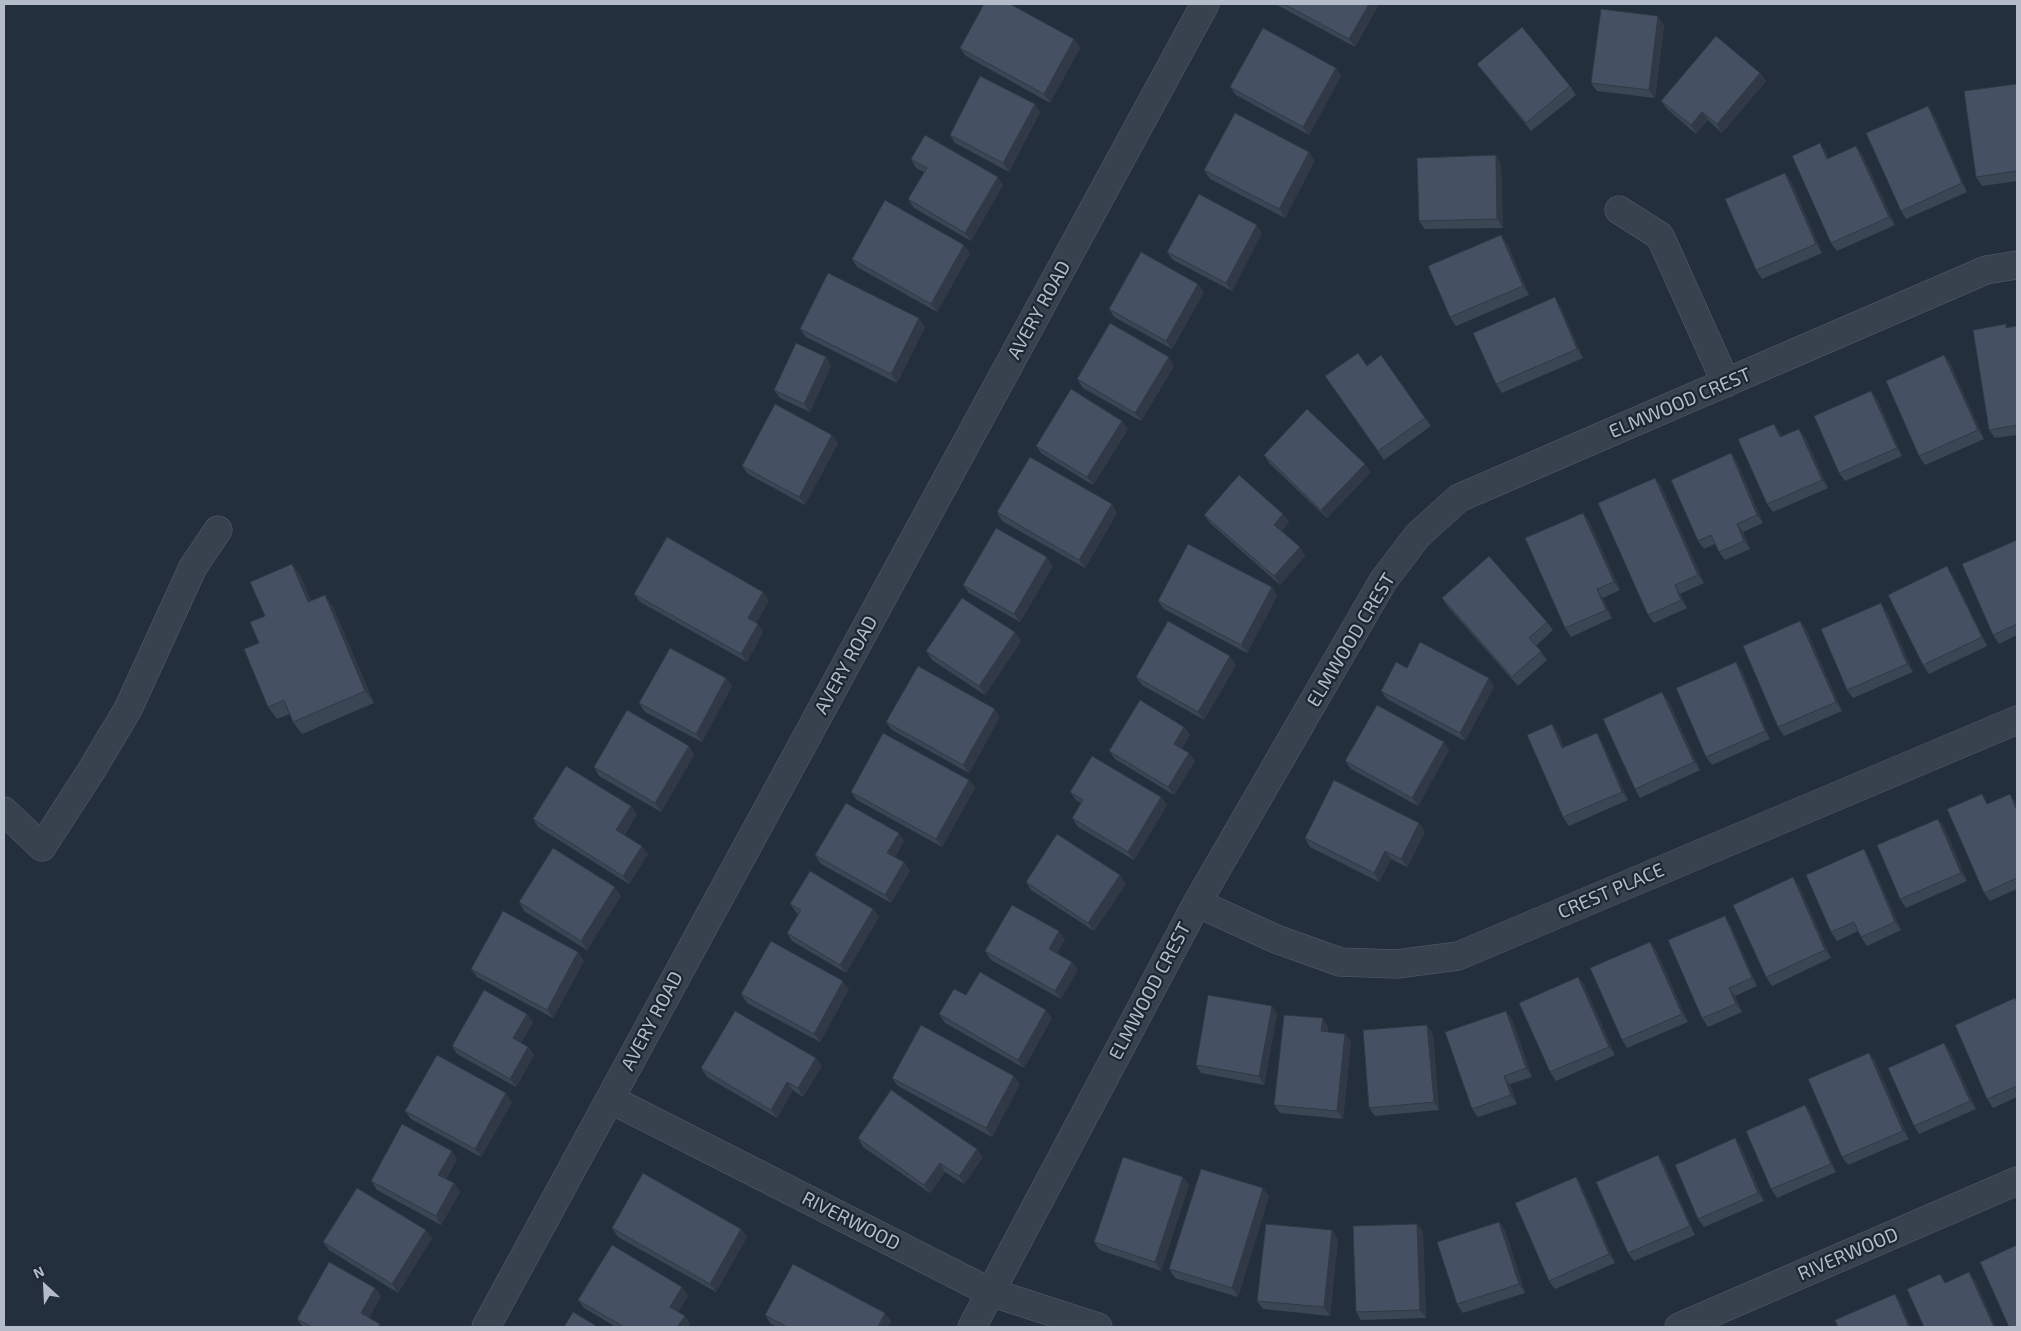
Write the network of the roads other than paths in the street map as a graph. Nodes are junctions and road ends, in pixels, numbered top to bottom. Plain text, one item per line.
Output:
1 (1205, 4) edge
2 (1619, 210) dead end
3 (2017, 265) edge
4 (1726, 383) junction
5 (218, 530) dead end
6 (2017, 720) edge
7 (4, 811) edge
8 (1197, 903) junction
9 (610, 1099) junction
10 (2017, 1181) edge
11 (990, 1292) junction
12 (486, 1327) edge
13 (972, 1327) edge
14 (1098, 1327) edge
15 (1679, 1327) edge

1 - 9 street, AVERY ROAD
2 - 4 street
3 - 4 street, ELMWOOD CREST
4 - 8 street, ELMWOOD CREST
5 - 7 street
6 - 8 street, CREST PLACE
8 - 11 street, ELMWOOD CREST
9 - 11 street, RIVERWOOD
9 - 12 street, AVERY ROAD
10 - 15 street, RIVERWOOD
11 - 13 street, ELMWOOD CREST
11 - 14 street, RIVERWOOD

